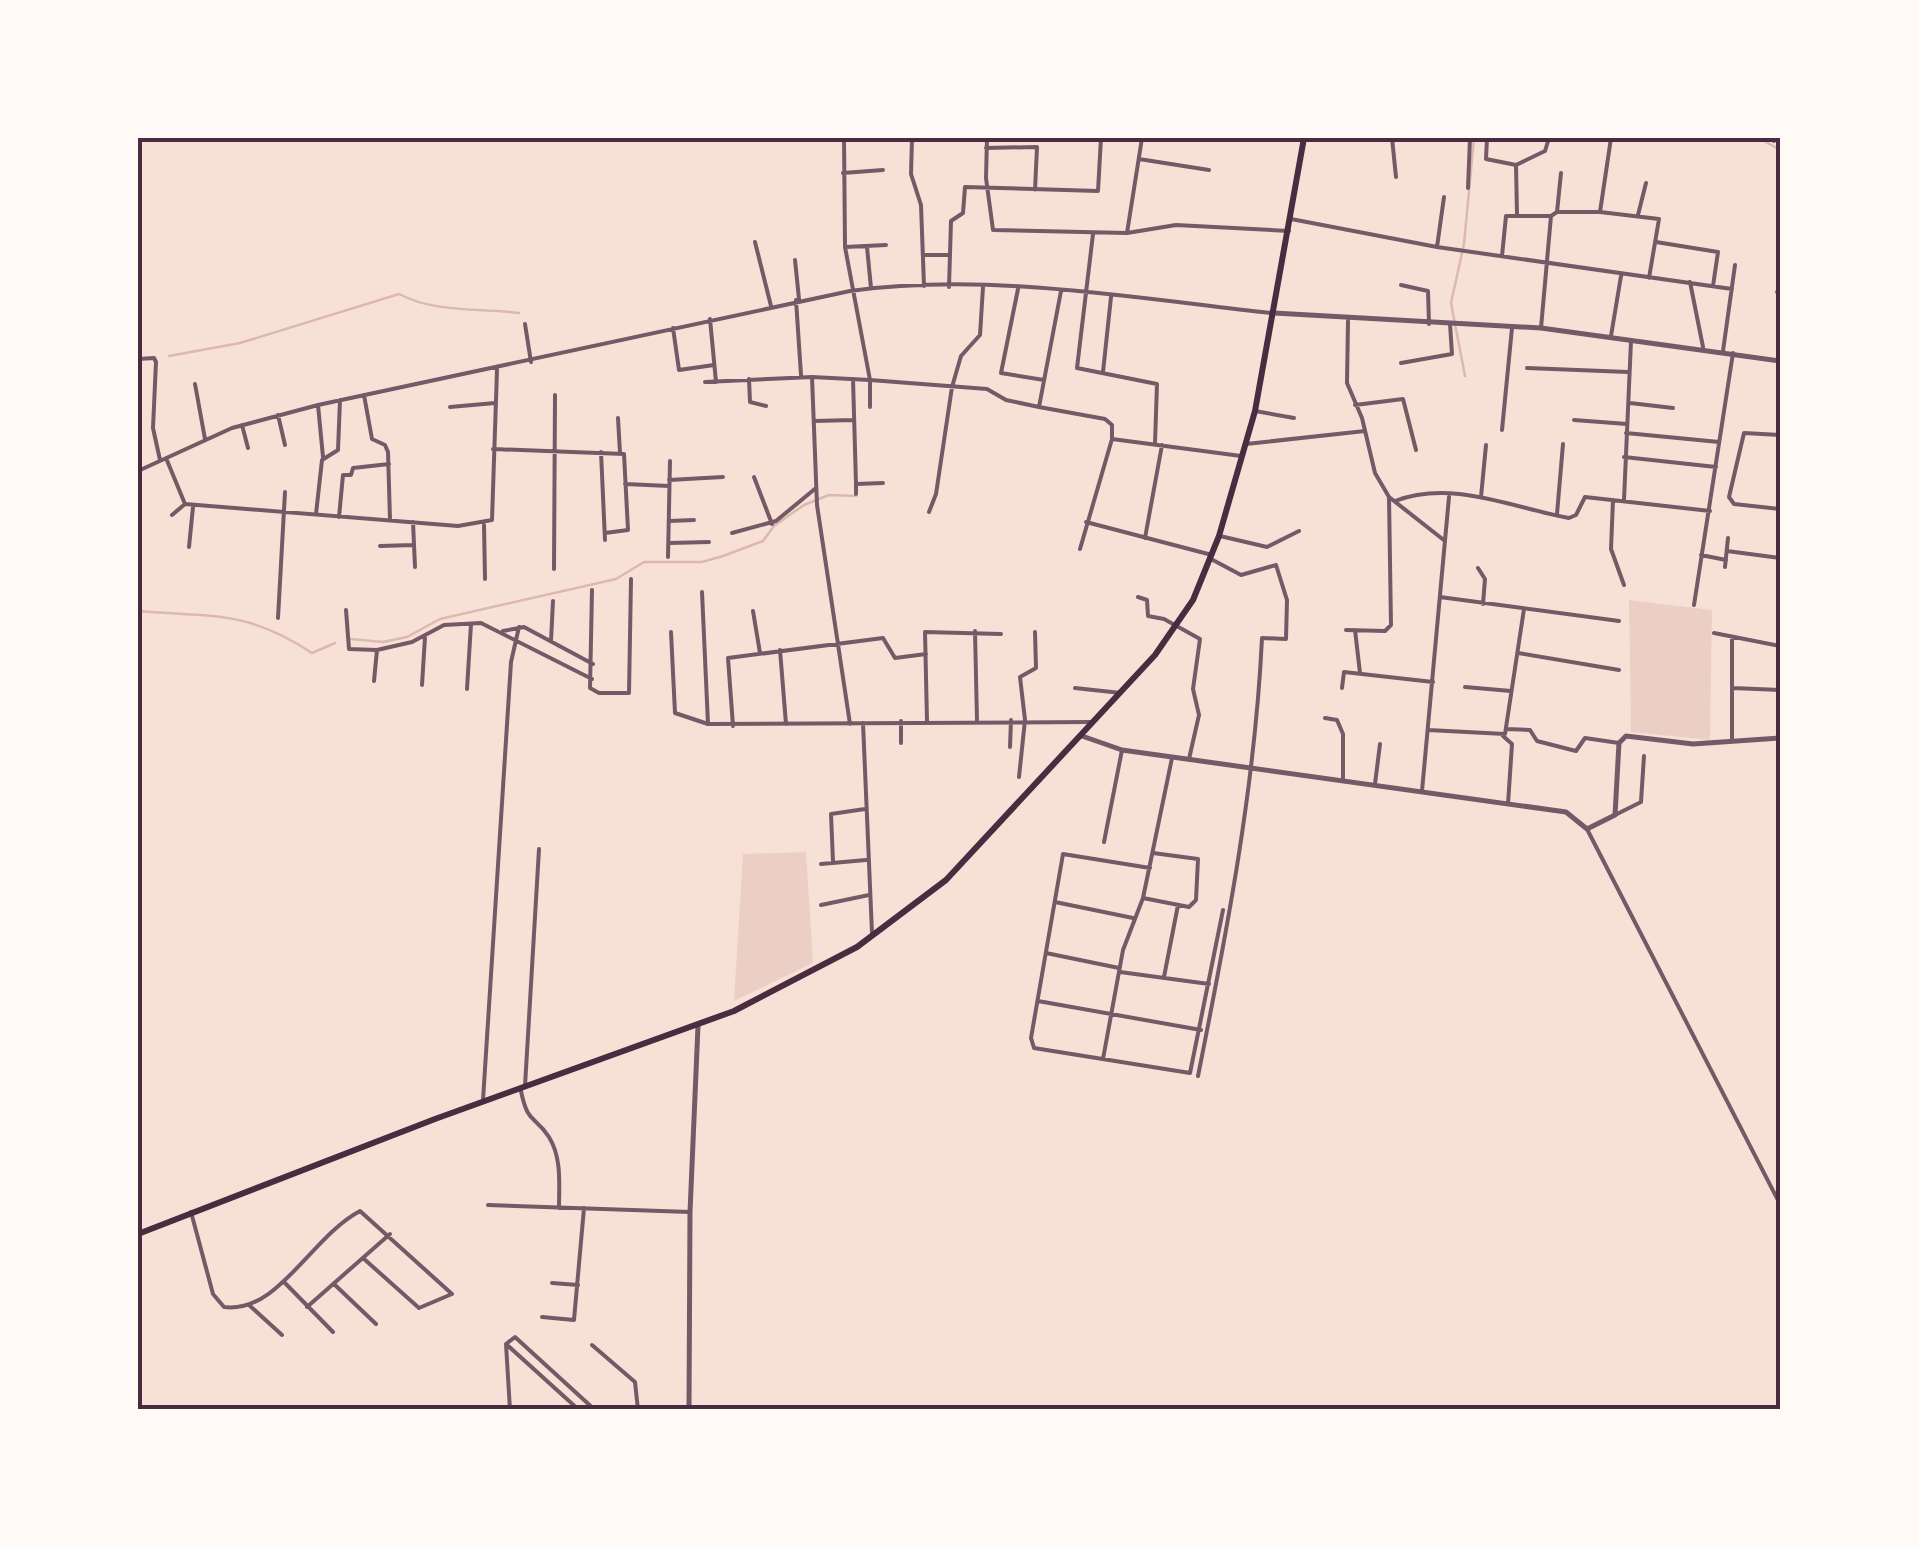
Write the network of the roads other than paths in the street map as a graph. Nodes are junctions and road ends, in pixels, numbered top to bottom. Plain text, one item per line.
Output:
1 (844, 138) edge
2 (912, 138) edge
3 (987, 138) edge
4 (1022, 138) edge
5 (1101, 138) edge
6 (1142, 138) edge
7 (1304, 138) edge
8 (1392, 138) edge
9 (1470, 138) edge
10 (1487, 138) edge
11 (1549, 138) edge
12 (1611, 138) edge
13 (1022, 147) junction
14 (986, 148) junction
15 (1139, 159) junction
16 (1516, 165) junction
17 (883, 170) dead end
18 (1209, 170) dead end
19 (843, 172) junction
20 (1562, 173) dead end
21 (1396, 178) dead end
22 (1646, 183) dead end
23 (988, 186) junction
24 (1468, 188) dead end
25 (1035, 190) junction
26 (1444, 197) dead end
27 (1600, 212) junction
28 (1554, 214) junction
29 (1638, 215) junction
30 (1517, 216) junction
31 (1291, 219) junction
32 (1289, 231) junction
33 (1127, 233) junction
34 (1093, 234) junction
35 (755, 242) dead end
36 (1656, 242) junction
37 (886, 245) dead end
38 (844, 247) junction
39 (867, 247) junction
40 (1437, 247) junction
41 (950, 254) junction
42 (923, 255) junction
43 (1502, 256) junction
44 (795, 260) dead end
45 (1549, 264) junction
46 (1736, 265) dead end
47 (1620, 276) junction
48 (1649, 278) junction
49 (1690, 282) junction
50 (1402, 285) dead end
51 (924, 286) junction
52 (1713, 286) junction
53 (949, 287) junction
54 (984, 287) junction
55 (871, 288) junction
56 (1018, 288) junction
57 (1732, 289) junction
58 (850, 291) junction
59 (1060, 291) junction
60 (1085, 292) junction
61 (1111, 296) junction
62 (798, 300) junction
63 (771, 306) junction
64 (1274, 314) junction
65 (710, 319) junction
66 (1348, 321) junction
67 (525, 324) dead end
68 (1429, 324) junction
69 (1453, 324) junction
70 (673, 328) junction
71 (1512, 328) junction
72 (1541, 328) junction
73 (1611, 337) junction
74 (1631, 339) junction
75 (1704, 347) junction
76 (1723, 351) junction
77 (1733, 353) junction
78 (138, 359) edge
79 (1780, 361) edge
80 (531, 362) junction
81 (714, 364) junction
82 (1401, 364) dead end
83 (498, 368) junction
84 (1527, 368) dead end
85 (1103, 372) junction
86 (1628, 372) junction
87 (801, 377) junction
88 (812, 377) junction
89 (749, 379) junction
90 (853, 379) junction
91 (870, 380) junction
92 (1044, 380) junction
93 (705, 382) dead end
94 (716, 382) junction
95 (195, 384) dead end
96 (952, 386) junction
97 (364, 395) junction
98 (556, 395) dead end
99 (340, 400) junction
100 (1630, 402) junction
101 (496, 403) junction
102 (318, 405) junction
103 (1355, 405) junction
104 (766, 406) dead end
105 (1039, 406) junction
106 (450, 407) dead end
107 (870, 408) dead end
108 (1673, 408) dead end
109 (1255, 411) junction
110 (278, 415) junction
111 (618, 418) dead end
112 (1294, 418) dead end
113 (853, 420) junction
114 (1574, 420) dead end
115 (814, 421) junction
116 (1627, 424) junction
117 (242, 425) junction
118 (1366, 430) junction
119 (1502, 430) dead end
120 (1626, 433) junction
121 (1780, 435) edge
122 (205, 439) junction
123 (1112, 439) junction
124 (1719, 442) junction
125 (1159, 444) junction
126 (1246, 444) junction
127 (1562, 444) dead end
128 (285, 445) dead end
129 (1486, 445) dead end
130 (248, 448) dead end
131 (493, 449) junction
132 (557, 450) junction
133 (1416, 450) dead end
134 (601, 452) junction
135 (620, 453) junction
136 (1243, 456) junction
137 (324, 457) junction
138 (1624, 458) junction
139 (163, 459) junction
140 (670, 461) dead end
141 (389, 464) junction
142 (1716, 467) junction
143 (138, 471) edge
144 (723, 477) dead end
145 (754, 477) dead end
146 (669, 483) junction
147 (883, 483) dead end
148 (625, 484) junction
149 (856, 484) junction
150 (286, 492) dead end
151 (816, 492) junction
152 (856, 494) dead end
153 (1449, 496) junction
154 (1389, 497) junction
155 (1481, 497) junction
156 (1613, 500) junction
157 (1624, 500) junction
158 (1395, 502) junction
159 (184, 504) junction
160 (192, 506) junction
161 (1780, 509) edge
162 (284, 510) junction
163 (1710, 511) junction
164 (929, 512) dead end
165 (316, 514) junction
166 (172, 515) dead end
167 (1557, 516) junction
168 (339, 517) junction
169 (694, 520) dead end
170 (390, 521) junction
171 (669, 521) junction
172 (413, 522) junction
173 (1086, 522) junction
174 (484, 524) junction
175 (772, 524) junction
176 (1300, 531) dead end
177 (732, 533) dead end
178 (1219, 536) junction
179 (1728, 538) dead end
180 (1144, 540) junction
181 (1446, 541) junction
182 (709, 542) dead end
183 (669, 543) junction
184 (414, 545) junction
185 (380, 546) dead end
186 (189, 547) dead end
187 (1080, 549) dead end
188 (1727, 550) junction
189 (1701, 555) junction
190 (668, 556) dead end
191 (1212, 557) junction
192 (1780, 558) edge
193 (1726, 560) junction
194 (415, 567) dead end
195 (1725, 567) dead end
196 (1478, 568) dead end
197 (554, 570) dead end
198 (484, 578) dead end
199 (631, 579) dead end
200 (1624, 585) dead end
201 (592, 590) dead end
202 (702, 592) dead end
203 (1138, 597) dead end
204 (1440, 597) junction
205 (553, 601) dead end
206 (1483, 604) junction
207 (1694, 605) dead end
208 (346, 610) dead end
209 (753, 610) dead end
210 (1524, 610) junction
211 (278, 618) dead end
212 (1620, 620) dead end
213 (470, 624) junction
214 (519, 627) junction
215 (1176, 629) junction
216 (1346, 630) dead end
217 (1355, 630) junction
218 (503, 631) junction
219 (975, 631) junction
220 (671, 632) dead end
221 (1035, 632) dead end
222 (1001, 634) dead end
223 (1714, 634) dead end
224 (426, 637) junction
225 (515, 638) junction
226 (1732, 638) junction
227 (551, 641) junction
228 (840, 645) junction
229 (1780, 646) edge
230 (378, 650) junction
231 (780, 650) junction
232 (760, 653) junction
233 (1518, 653) junction
234 (926, 654) junction
235 (593, 664) junction
236 (1618, 670) dead end
237 (1360, 674) junction
238 (592, 679) junction
239 (374, 680) dead end
240 (1433, 682) junction
241 (422, 685) dead end
242 (1465, 686) dead end
243 (1075, 688) dead end
244 (1342, 688) dead end
245 (1733, 688) junction
246 (467, 689) dead end
247 (1780, 690) edge
248 (1511, 691) junction
249 (1120, 693) junction
250 (1325, 718) dead end
251 (1011, 720) junction
252 (1025, 720) junction
253 (902, 721) junction
254 (977, 721) junction
255 (927, 722) junction
256 (1095, 722) junction
257 (863, 723) junction
258 (708, 724) junction
259 (786, 724) junction
260 (850, 724) junction
261 (732, 726) junction
262 (1506, 729) junction
263 (1428, 730) junction
264 (1082, 736) junction
265 (1503, 736) junction
266 (1732, 738) junction
267 (1780, 738) edge
268 (901, 743) dead end
269 (1618, 743) junction
270 (1380, 744) dead end
271 (1010, 747) dead end
272 (1122, 750) junction
273 (1644, 756) dead end
274 (1173, 757) junction
275 (1190, 758) junction
276 (1251, 766) junction
277 (1020, 777) dead end
278 (1343, 778) junction
279 (1375, 784) junction
280 (1422, 791) junction
281 (1508, 804) junction
282 (865, 809) junction
283 (1615, 816) junction
284 (1587, 829) junction
285 (1104, 842) dead end
286 (538, 849) dead end
287 (1153, 852) junction
288 (866, 860) junction
289 (834, 862) junction
290 (821, 864) dead end
291 (1150, 868) junction
292 (869, 895) junction
293 (1144, 898) junction
294 (1055, 902) junction
295 (1178, 904) junction
296 (821, 905) dead end
297 (1223, 910) dead end
298 (1132, 918) junction
299 (872, 938) junction
300 (1046, 953) junction
301 (1119, 970) junction
302 (1164, 977) junction
303 (1209, 984) junction
304 (1038, 1001) junction
305 (1111, 1017) junction
306 (698, 1026) junction
307 (1201, 1030) junction
308 (1103, 1060) junction
309 (1198, 1076) dead end
310 (522, 1087) junction
311 (483, 1102) junction
312 (488, 1204) dead end
313 (1780, 1204) edge
314 (584, 1206) junction
315 (559, 1208) junction
316 (191, 1212) junction
317 (690, 1212) junction
318 (138, 1234) edge
319 (390, 1234) junction
320 (364, 1258) junction
321 (285, 1283) junction
322 (552, 1283) dead end
323 (334, 1284) junction
324 (578, 1285) junction
325 (249, 1306) junction
326 (307, 1307) junction
327 (542, 1317) dead end
328 (376, 1324) dead end
329 (333, 1332) dead end
330 (282, 1335) dead end
331 (506, 1344) junction
332 (592, 1345) dead end
333 (578, 1394) junction
334 (571, 1402) junction
335 (510, 1410) edge
336 (579, 1410) edge
337 (595, 1410) edge
338 (638, 1410) edge
339 (690, 1410) edge

1 - 19 street
2 - 42 street
3 - 14 street
4 - 13 street
5 - 25 street
6 - 15 street
7 - 31 main road
8 - 21 street
9 - 24 street
10 - 16 street
11 - 16 street
12 - 27 street
13 - 14 street
13 - 25 street
14 - 23 street
15 - 18 street
15 - 33 street
16 - 30 street
17 - 19 street
19 - 38 street
20 - 28 street
22 - 29 street
23 - 25 street
23 - 34 street
23 - 41 street
26 - 40 street
27 - 28 street
27 - 29 street
28 - 30 street
28 - 45 street
29 - 36 street
30 - 43 street
31 - 32 main road
31 - 40 street
32 - 33 street
32 - 64 main road
33 - 34 street
34 - 60 street
35 - 63 street
36 - 48 street
36 - 52 street
37 - 39 street
38 - 39 street
38 - 58 street
39 - 55 street
40 - 43 street
41 - 42 street
41 - 53 street
42 - 51 street
43 - 45 street
44 - 62 street
45 - 47 street
45 - 72 street
46 - 57 street
47 - 48 street
47 - 73 street
48 - 49 street
49 - 52 street
49 - 75 street
50 - 68 street
51 - 53 street
51 - 55 street
52 - 57 street
53 - 54 street
54 - 56 street
54 - 96 street
55 - 58 street
56 - 59 street
56 - 92 street
57 - 76 street
58 - 62 street
58 - 91 street
59 - 60 street
59 - 92 street
60 - 61 street
60 - 85 street
61 - 64 street
61 - 85 street
62 - 63 street
62 - 87 street
63 - 65 street
64 - 66 street
64 - 109 main road
65 - 70 street
65 - 81 street
66 - 68 street
66 - 103 street
67 - 80 street
68 - 69 street
69 - 71 street
69 - 82 street
70 - 80 street
70 - 81 street
71 - 72 street
71 - 119 street
72 - 73 street
73 - 74 street
74 - 75 street
74 - 86 street
75 - 76 street
76 - 77 street
77 - 79 street
77 - 124 street
78 - 139 street
80 - 83 street
81 - 94 street
83 - 97 street
83 - 101 street
84 - 86 street
85 - 125 street
86 - 100 street
87 - 88 street
87 - 89 street
88 - 90 street
88 - 115 street
89 - 94 street
89 - 104 street
90 - 91 street
90 - 113 street
91 - 96 street
91 - 107 street
92 - 105 street
93 - 94 street
95 - 122 street
96 - 105 street
96 - 164 street
97 - 99 street
97 - 141 street
98 - 132 street
99 - 102 street
99 - 137 street
100 - 108 street
100 - 116 street
101 - 106 street
101 - 131 street
102 - 110 street
102 - 137 street
103 - 118 street
103 - 133 street
105 - 123 street
109 - 112 street
109 - 126 main road
110 - 117 street
110 - 128 street
111 - 135 street
113 - 115 street
113 - 149 street
114 - 116 street
115 - 151 street
116 - 120 street
117 - 122 street
117 - 130 street
118 - 126 street
118 - 154 street
120 - 124 street
120 - 138 street
121 - 161 street
122 - 139 street
123 - 125 street
123 - 173 street
124 - 142 street
125 - 136 street
125 - 180 street
126 - 136 main road
127 - 167 street
129 - 155 street
131 - 132 street
131 - 174 street
132 - 134 street
132 - 197 street
134 - 135 street
134 - 148 street
135 - 148 street
136 - 178 main road
137 - 165 street
138 - 142 street
138 - 157 street
139 - 143 street
139 - 159 street
140 - 146 street
141 - 168 street
141 - 170 street
142 - 163 street
144 - 146 street
145 - 175 street
146 - 148 street
146 - 171 street
147 - 149 street
149 - 152 street
150 - 162 street
151 - 175 street
151 - 228 street
153 - 155 street
153 - 158 street
153 - 181 street
154 - 158 street
154 - 217 street
155 - 167 street
156 - 157 street
156 - 167 street
156 - 200 street
157 - 163 street
158 - 181 street
159 - 160 street
159 - 166 street
160 - 162 street
160 - 186 street
162 - 165 street
162 - 211 street
163 - 189 street
165 - 168 street
168 - 170 street
169 - 171 street
170 - 172 street
171 - 183 street
172 - 174 street
172 - 184 street
173 - 180 street
173 - 187 street
174 - 198 street
175 - 177 street
176 - 178 street
178 - 191 main road
179 - 188 street
180 - 191 street
181 - 204 street
182 - 183 street
183 - 190 street
184 - 185 street
184 - 194 street
188 - 192 street
188 - 193 street
189 - 193 street
189 - 207 street
191 - 215 main road
191 - 276 street
193 - 195 street
196 - 206 street
199 - 238 street
201 - 235 street
202 - 258 street
203 - 215 street
204 - 206 street
204 - 240 street
205 - 227 street
206 - 210 street
208 - 230 street
209 - 232 street
210 - 212 street
210 - 233 street
213 - 218 street
213 - 224 street
213 - 246 street
214 - 218 street
214 - 225 street
214 - 227 street
215 - 249 main road
215 - 275 street
216 - 217 street
217 - 237 street
218 - 225 street
219 - 222 street
219 - 234 street
219 - 254 street
220 - 258 street
221 - 252 street
223 - 226 street
224 - 230 street
224 - 241 street
225 - 238 street
225 - 311 street
226 - 229 street
226 - 245 street
227 - 235 street
228 - 231 street
228 - 234 street
228 - 260 street
230 - 239 street
231 - 232 street
231 - 259 street
232 - 261 street
233 - 236 street
233 - 248 street
234 - 255 street
235 - 238 street
237 - 240 street
237 - 244 street
240 - 263 street
242 - 248 street
243 - 249 street
245 - 247 street
245 - 266 street
248 - 262 street
249 - 256 main road
250 - 278 street
251 - 252 street
251 - 254 street
251 - 271 street
252 - 256 street
252 - 277 street
253 - 255 street
253 - 257 street
253 - 268 street
254 - 255 street
256 - 264 main road
257 - 260 street
257 - 282 street
258 - 261 street
259 - 260 street
259 - 261 street
262 - 265 street
262 - 269 street
263 - 265 street
263 - 280 street
264 - 272 street
264 - 299 main road
265 - 281 street
266 - 267 street
266 - 269 street
269 - 283 street
270 - 279 street
272 - 274 street
272 - 285 street
273 - 283 street
274 - 275 street
274 - 287 street
275 - 276 street
276 - 278 street
276 - 309 street
278 - 279 street
279 - 280 street
280 - 281 street
281 - 284 street
282 - 288 street
282 - 289 street
283 - 284 street
284 - 313 street
286 - 310 street
287 - 291 street
287 - 295 street
288 - 289 street
288 - 292 street
289 - 290 street
291 - 293 street
291 - 294 street
292 - 296 street
292 - 299 street
293 - 295 street
293 - 298 street
294 - 298 street
294 - 300 street
295 - 302 street
297 - 303 street
298 - 301 street
299 - 306 main road
300 - 301 street
300 - 304 street
301 - 302 street
301 - 305 street
302 - 303 street
303 - 307 street
304 - 305 street
304 - 308 street
305 - 307 street
305 - 308 street
306 - 310 main road
306 - 317 street
307 - 308 street
310 - 311 main road
310 - 315 street
311 - 316 main road
312 - 315 street
314 - 315 street
314 - 317 street
314 - 324 street
316 - 318 main road
316 - 325 street
317 - 339 street
319 - 320 street
319 - 320 street
319 - 321 street
320 - 323 street
321 - 325 street
321 - 326 street
322 - 324 street
323 - 326 street
323 - 328 street
324 - 327 street
325 - 330 street
326 - 329 street
331 - 333 street
331 - 334 street
331 - 335 street
332 - 338 street
333 - 334 street
333 - 337 street
334 - 336 street

